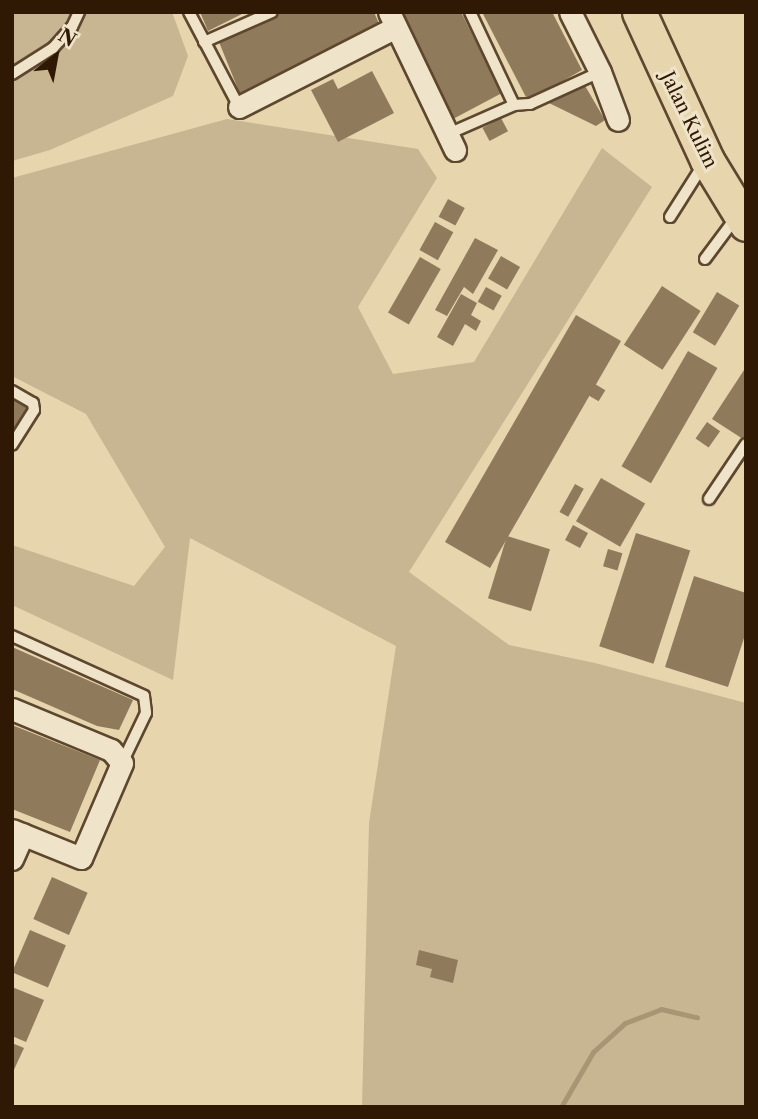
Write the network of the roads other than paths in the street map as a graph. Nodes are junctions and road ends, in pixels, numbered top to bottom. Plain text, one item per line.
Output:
1 (79, 12) edge
2 (189, 12) edge
3 (272, 12) edge
4 (470, 12) edge
5 (570, 12) edge
6 (639, 14) edge
7 (392, 20) edge
8 (204, 42) junction
9 (600, 72) junction
10 (12, 74) edge
11 (514, 105) junction
12 (239, 107) joint
13 (618, 120) dead end
14 (452, 142) joint
15 (707, 160) junction
16 (670, 217) dead end
17 (742, 219) edge
18 (705, 259) dead end
19 (12, 391) edge
20 (746, 444) edge
21 (12, 445) edge
22 (709, 499) dead end
23 (12, 636) edge
24 (12, 709) edge
25 (122, 763) junction
26 (17, 832) edge
27 (12, 859) edge

1 - 10 lane
2 - 8 lane
3 - 8 lane
4 - 11 lane
5 - 9 street
6 - 15 main road, Jalan Kulim
7 - 12 street
7 - 14 street
8 - 12 lane
9 - 11 lane
9 - 13 street
11 - 14 lane
15 - 16 lane
15 - 17 main road, Jalan Kulim
17 - 18 lane
19 - 21 lane
20 - 22 lane
23 - 25 lane
24 - 25 street
25 - 26 street
26 - 27 street

